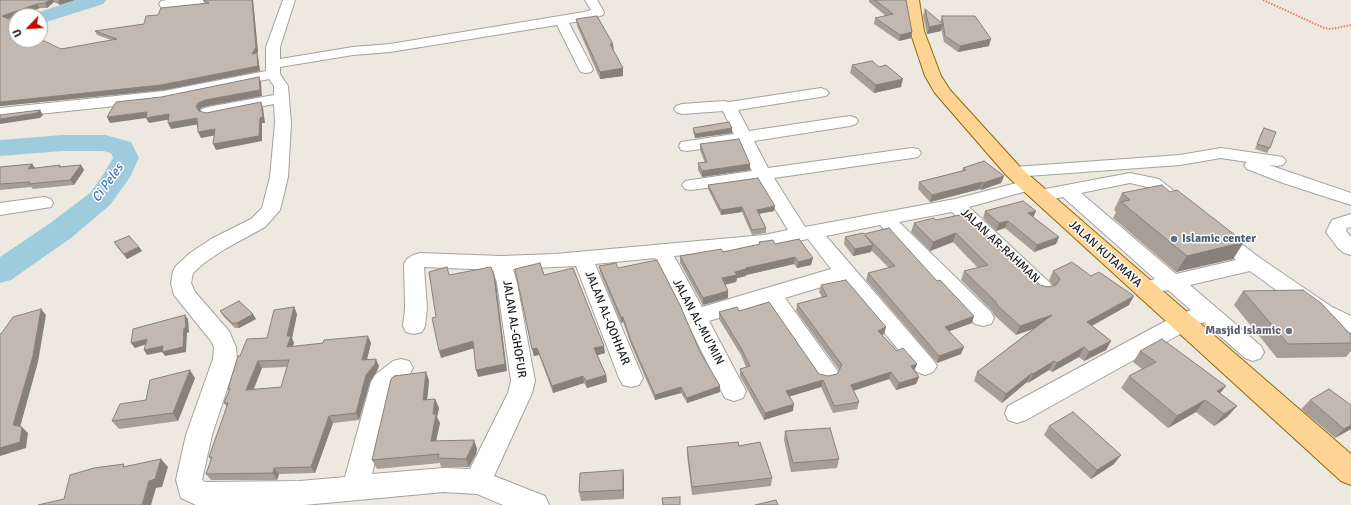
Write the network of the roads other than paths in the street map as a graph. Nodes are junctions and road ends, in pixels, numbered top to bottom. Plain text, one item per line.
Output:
1 (200, 0) edge
2 (289, 0) edge
3 (591, 0) edge
4 (912, 0) edge
5 (165, 4) dead end
6 (562, 21) junction
7 (273, 69) junction
8 (586, 69) dead end
9 (821, 93) dead end
10 (282, 98) junction
11 (729, 107) junction
12 (682, 109) dead end
13 (208, 112) edge
14 (0, 113) edge
15 (850, 121) dead end
16 (746, 138) junction
17 (687, 146) dead end
18 (1222, 153) junction
19 (912, 154) dead end
20 (1180, 160) junction
21 (1277, 161) dead end
22 (763, 175) junction
23 (1153, 183) junction
24 (1028, 184) junction
25 (691, 185) dead end
26 (1067, 191) junction
27 (1351, 199) edge
28 (44, 202) dead end
29 (956, 205) junction
30 (0, 209) edge
31 (884, 218) junction
32 (1351, 220) edge
33 (806, 232) junction
34 (1351, 248) edge
35 (662, 252) junction
36 (584, 259) junction
37 (501, 263) junction
38 (1253, 263) junction
39 (845, 272) junction
40 (1174, 282) junction
41 (1043, 288) edge
42 (1144, 289) junction
43 (771, 294) junction
44 (1208, 312) junction
45 (696, 317) junction
46 (983, 318) dead end
47 (1183, 322) junction
48 (1351, 325) edge
49 (414, 326) dead end
50 (1253, 352) dead end
51 (925, 366) dead end
52 (400, 368) dead end
53 (827, 372) dead end
54 (631, 378) dead end
55 (734, 391) dead end
56 (1017, 413) dead end
57 (1351, 472) edge
58 (478, 482) junction
59 (355, 488) junction
60 (535, 505) edge

1 - 5 street
2 - 7 street
3 - 6 street
4 - 24 main road, JALAN KUTAMAYA
6 - 7 street
6 - 8 street
7 - 10 street
7 - 14 street
9 - 11 street
10 - 13 street
10 - 59 street
11 - 12 street
11 - 16 street
15 - 16 street
16 - 17 street
16 - 22 street
18 - 20 street
18 - 21 street
18 - 27 street
19 - 22 street
20 - 23 street
20 - 24 street
22 - 25 street
22 - 33 street
23 - 26 street
23 - 38 street
24 - 26 street
24 - 29 street
24 - 42 main road, JALAN KUTAMAYA
26 - 40 street
28 - 30 street
29 - 31 street
29 - 41 street, JALAN AR-RAHMAN
31 - 33 street
31 - 46 street
32 - 34 street
33 - 35 street
33 - 39 street
35 - 36 street
35 - 45 street, JALAN AL-MU'MIN
36 - 37 street
36 - 54 street, JALAN AL-QOHHAR
37 - 49 street
37 - 58 street, JALAN AL-GHOFUR
38 - 40 street
38 - 48 street
39 - 43 street
39 - 51 street
40 - 42 street
40 - 44 street
42 - 47 main road, JALAN KUTAMAYA
43 - 45 street
43 - 53 street
44 - 47 street
44 - 50 street
45 - 55 street, JALAN AL-MU'MIN
47 - 56 street
47 - 57 main road, JALAN KUTAMAYA
52 - 59 street
58 - 59 street
58 - 60 street

